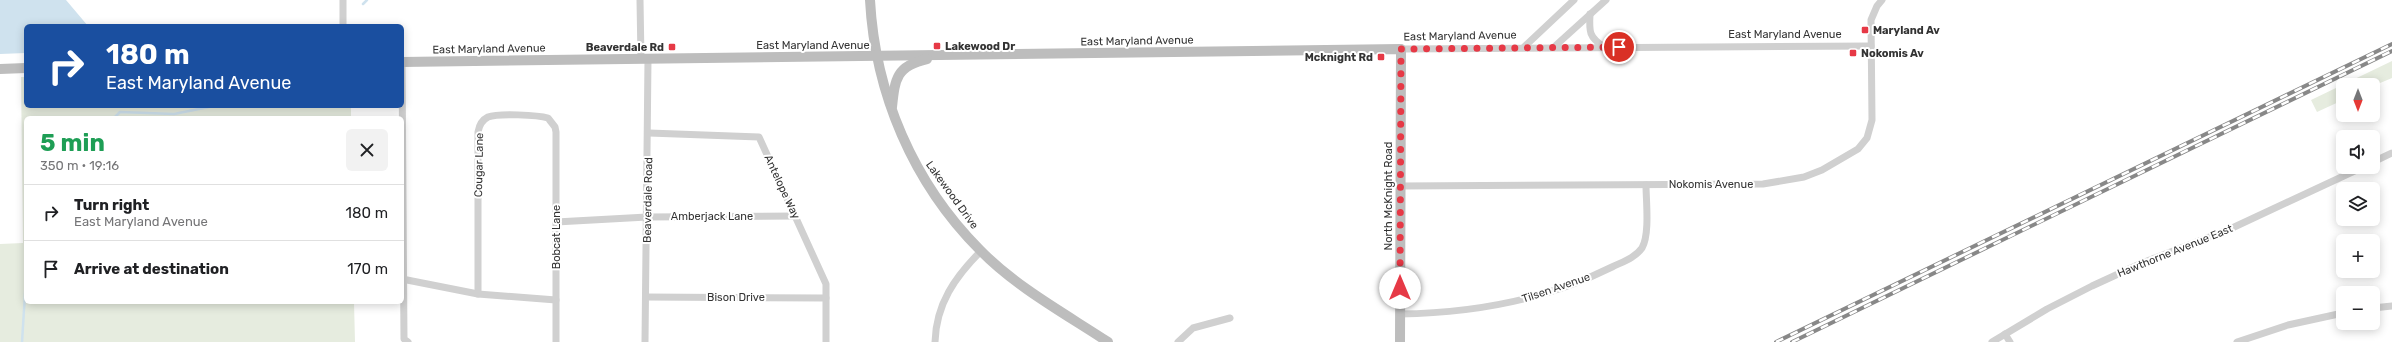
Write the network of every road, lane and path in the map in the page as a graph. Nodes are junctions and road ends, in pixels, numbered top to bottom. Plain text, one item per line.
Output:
1 (343, 0) edge
2 (640, 0) edge
3 (870, 0) edge
4 (1574, 0) edge
5 (1606, 0) edge
6 (1882, 0) edge
7 (1590, 14) junction
8 (343, 24) edge
9 (1871, 46) junction
10 (1524, 47) junction
11 (1554, 47) junction
12 (1604, 47) junction
13 (1401, 49) junction
14 (944, 56) junction
15 (876, 57) junction
16 (645, 59) junction
17 (404, 62) edge
18 (24, 68) edge
19 (0, 69) edge
20 (892, 111) junction
21 (556, 132) joint
22 (649, 133) junction
23 (2392, 153) edge
24 (2380, 159) edge
25 (2348, 174) edge
26 (1646, 185) junction
27 (1400, 186) junction
28 (795, 216) junction
29 (648, 217) junction
30 (556, 222) junction
31 (980, 251) junction
32 (404, 278) edge
33 (478, 294) junction
34 (646, 297) junction
35 (826, 298) junction
36 (556, 300) junction
37 (403, 304) edge
38 (2392, 306) edge
39 (2380, 307) edge
40 (1400, 314) junction
41 (2336, 315) edge
42 (1230, 318) dead end
43 (2005, 334) junction
44 (408, 342) edge
45 (556, 342) edge
46 (645, 342) edge
47 (826, 342) edge
48 (935, 342) edge
49 (1108, 342) edge
50 (1178, 342) edge
51 (1400, 342) edge
52 (1992, 342) edge
53 (2010, 342) edge
54 (2237, 342) edge

1 - 8 street
2 - 16 street, Beaverdale Road
3 - 15 street, Lakewood Drive
4 - 10 street
5 - 7 street
6 - 9 street, Nokomis Avenue
7 - 11 street
7 - 12 street
9 - 12 street, East Maryland Avenue
9 - 26 street, Nokomis Avenue
10 - 11 street, East Maryland Avenue
10 - 13 street, East Maryland Avenue
11 - 12 street, East Maryland Avenue
13 - 14 street, East Maryland Avenue
13 - 27 street, North McKnight Road
14 - 15 street, East Maryland Avenue
14 - 20 street
15 - 16 street, East Maryland Avenue
15 - 20 street, Lakewood Drive
16 - 17 street, East Maryland Avenue
16 - 22 street, Beaverdale Road
18 - 19 street
20 - 31 street, Lakewood Drive
21 - 30 street, Bobcat Lane
21 - 33 street, Cougar Lane
22 - 28 street, Antelope Way
22 - 29 street, Beaverdale Road
23 - 24 street
25 - 43 street, Hawthorne Avenue East
26 - 27 street, Nokomis Avenue
26 - 40 street, Tilsen Avenue
27 - 40 street, North McKnight Road
28 - 29 street, Amberjack Lane
28 - 35 street, Antelope Way
29 - 30 street, Amberjack Lane
29 - 34 street, Beaverdale Road
30 - 36 street, Bobcat Lane
31 - 48 street
31 - 49 street, Lakewood Drive
32 - 33 street
33 - 36 street
34 - 35 street, Bison Drive
34 - 46 street, Beaverdale Road
35 - 47 street, Antelope Way
36 - 45 street, Bobcat Lane
37 - 44 street
38 - 39 street
40 - 51 street, North McKnight Road
41 - 54 street
42 - 50 street
43 - 52 street, Hawthorne Avenue East
43 - 53 street

